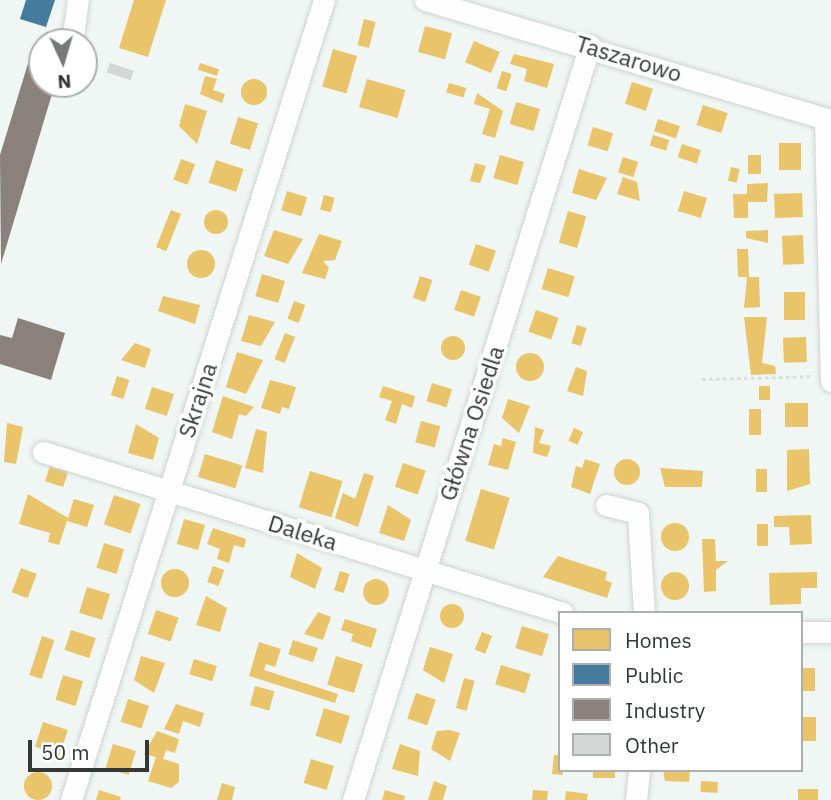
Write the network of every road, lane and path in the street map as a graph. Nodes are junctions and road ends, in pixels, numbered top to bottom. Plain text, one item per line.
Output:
1 (78, 0) edge
2 (324, 0) edge
3 (425, 0) edge
4 (74, 28) edge
5 (590, 46) junction
6 (828, 120) edge
7 (831, 375) edge
8 (702, 379) dead end
9 (831, 381) edge
10 (43, 452) dead end
11 (169, 490) junction
12 (606, 505) dead end
13 (425, 570) junction
14 (558, 611) edge
15 (643, 611) edge
16 (803, 632) edge
17 (831, 632) edge
18 (639, 772) edge
19 (71, 800) edge
20 (353, 800) edge
21 (636, 800) edge

1 - 4 street
2 - 11 street, Skrajna
3 - 5 street, Taszarowo
5 - 6 street, Taszarowo
5 - 13 street, Główna Osiedla
6 - 7 street
7 - 8 path
7 - 9 street
10 - 11 street, Daleka
11 - 13 street, Daleka
11 - 19 street, Skrajna
12 - 15 street
13 - 14 street, Daleka
13 - 20 street, Główna Osiedla
16 - 17 street
18 - 21 street

